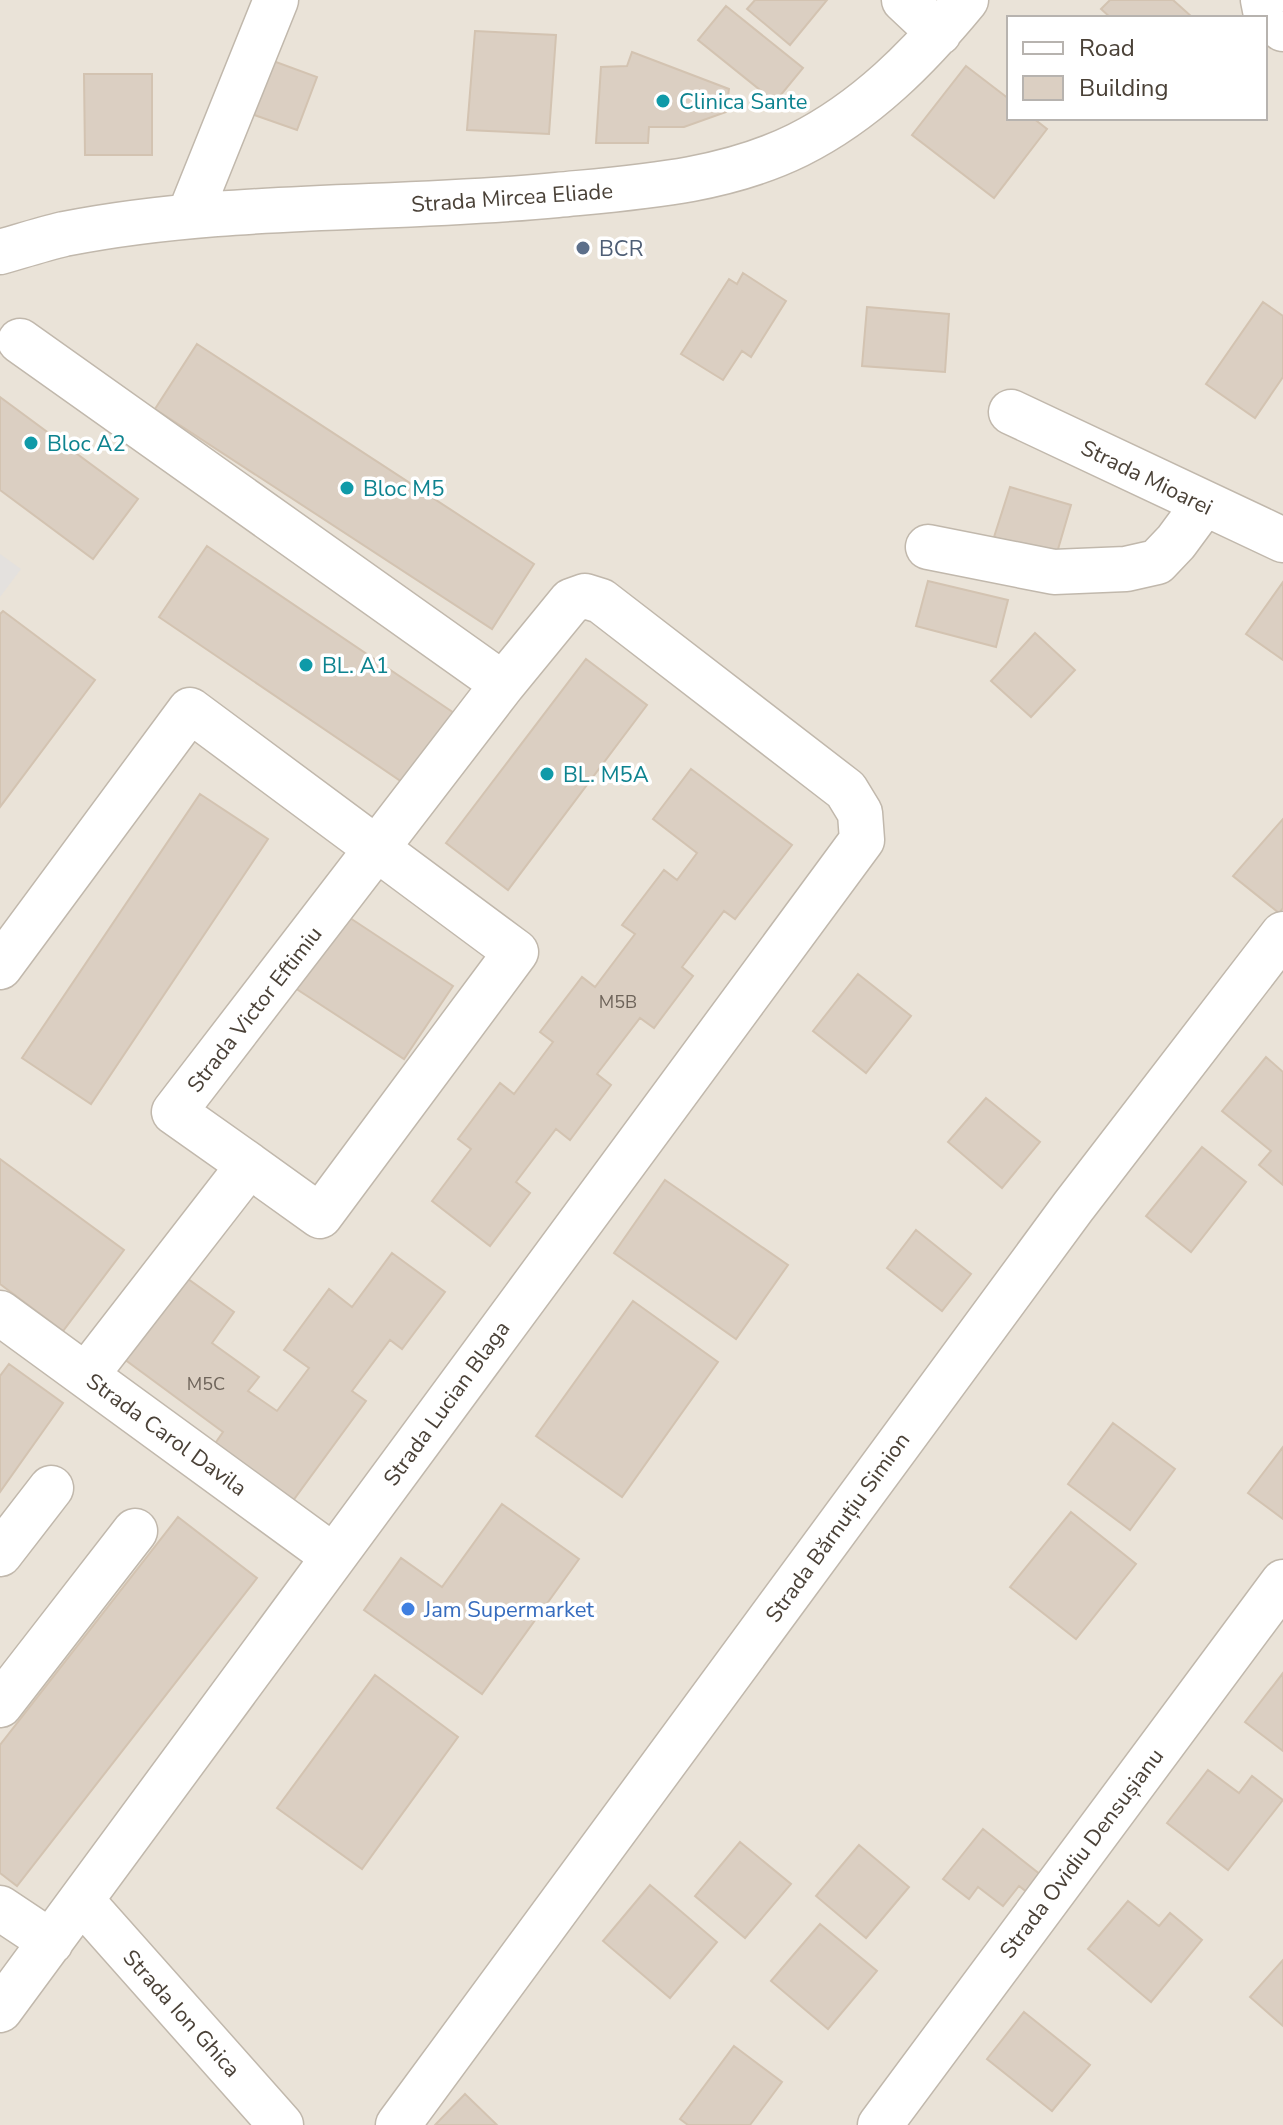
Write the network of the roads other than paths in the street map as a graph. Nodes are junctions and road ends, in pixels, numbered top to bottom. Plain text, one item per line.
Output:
1 (276, 0) edge
2 (904, 0) edge
3 (1263, 0) edge
4 (954, 10) edge
5 (1283, 29) edge
6 (189, 216) junction
7 (0, 252) edge
8 (20, 341) dead end
9 (1011, 412) dead end
10 (1204, 504) junction
11 (1283, 540) edge
12 (928, 547) dead end
13 (503, 684) junction
14 (846, 790) joint
15 (377, 851) junction
16 (1283, 934) edge
17 (0, 967) edge
18 (249, 1165) junction
19 (0, 1313) edge
20 (87, 1374) junction
21 (51, 1488) dead end
22 (135, 1531) dead end
23 (0, 1554) edge
24 (333, 1556) junction
25 (1283, 1582) edge
26 (0, 1705) edge
27 (82, 1901) junction
28 (0, 1908) edge
29 (51, 1942) junction
30 (0, 2010) edge
31 (281, 2125) edge
32 (398, 2125) edge
33 (880, 2125) edge

1 - 6 street
2 - 4 street
3 - 5 street
4 - 6 street, Strada Mircea Eliade
6 - 7 street, Strada Mircea Eliade
8 - 13 street
9 - 10 street, Strada Mioarei
10 - 11 street, Strada Mioarei
10 - 12 street
13 - 14 street, Strada Victor Eftimiu
13 - 15 street, Strada Victor Eftimiu
14 - 24 street, Strada Lucian Blaga
15 - 17 street
15 - 18 street, Strada Victor Eftimiu
15 - 18 street
16 - 32 street, Strada Bărnuțiu Simion
18 - 20 street
19 - 20 street, Strada Carol Davila
20 - 24 street, Strada Carol Davila
21 - 23 street
22 - 26 street
24 - 27 street, Strada Lucian Blaga
25 - 33 street, Strada Ovidiu Densușianu
27 - 29 street, Strada Lucian Blaga
27 - 31 street, Strada Ion Ghica
28 - 29 street
29 - 30 street, Strada Lucian Blaga

